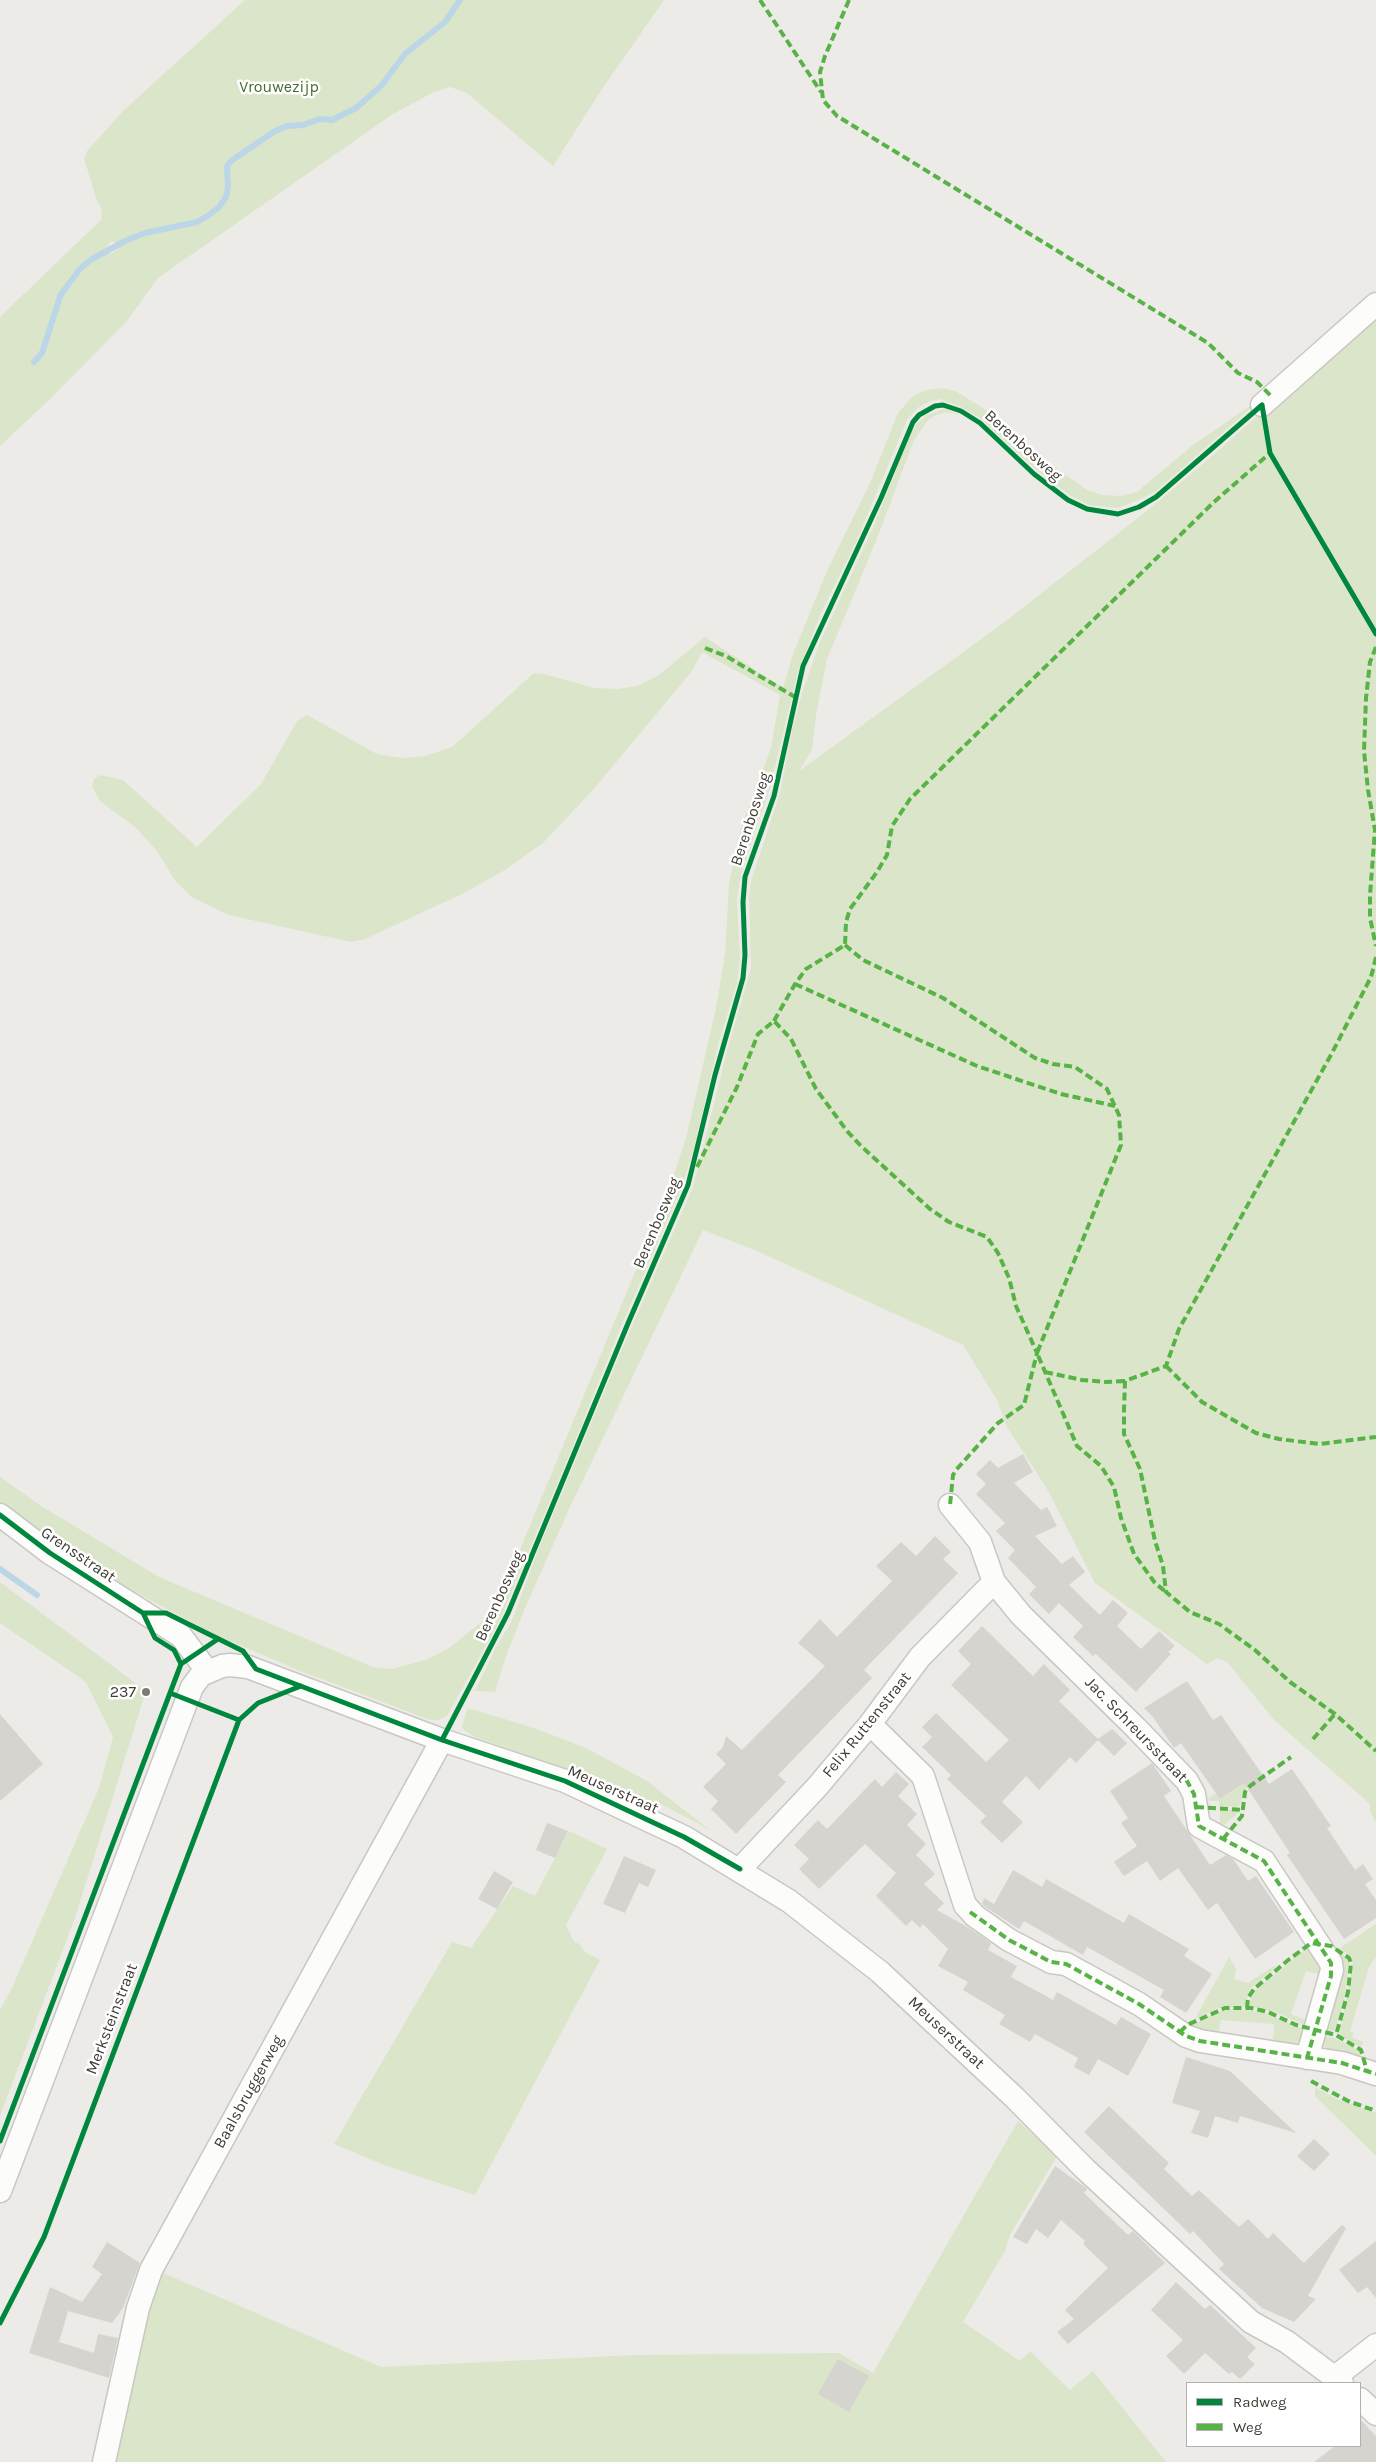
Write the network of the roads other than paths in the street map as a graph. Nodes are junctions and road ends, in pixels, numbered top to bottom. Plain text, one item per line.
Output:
1 (1376, 304) edge
2 (1262, 405) dead end
3 (950, 1505) dead end
4 (0, 1515) edge
5 (994, 1582) junction
6 (208, 1672) junction
7 (870, 1724) junction
8 (442, 1740) junction
9 (740, 1869) junction
10 (1307, 2058) junction
11 (1376, 2074) edge
12 (0, 2191) edge
13 (1376, 2345) edge
14 (1339, 2380) edge
15 (1361, 2400) edge
16 (1376, 2414) edge
17 (104, 2462) edge

1 - 2 street
3 - 5 street, Jac. Schreursstraat
4 - 6 street, Grensstraat
5 - 7 street, Felix Ruttenstraat
5 - 10 street, Jac. Schreursstraat
6 - 8 street
6 - 12 street
7 - 9 street, Felix Ruttenstraat
7 - 10 street
8 - 9 street, Meuserstraat
8 - 17 street, Baalsbruggerweg
9 - 14 street, Meuserstraat
10 - 11 street
13 - 14 street
15 - 16 street

